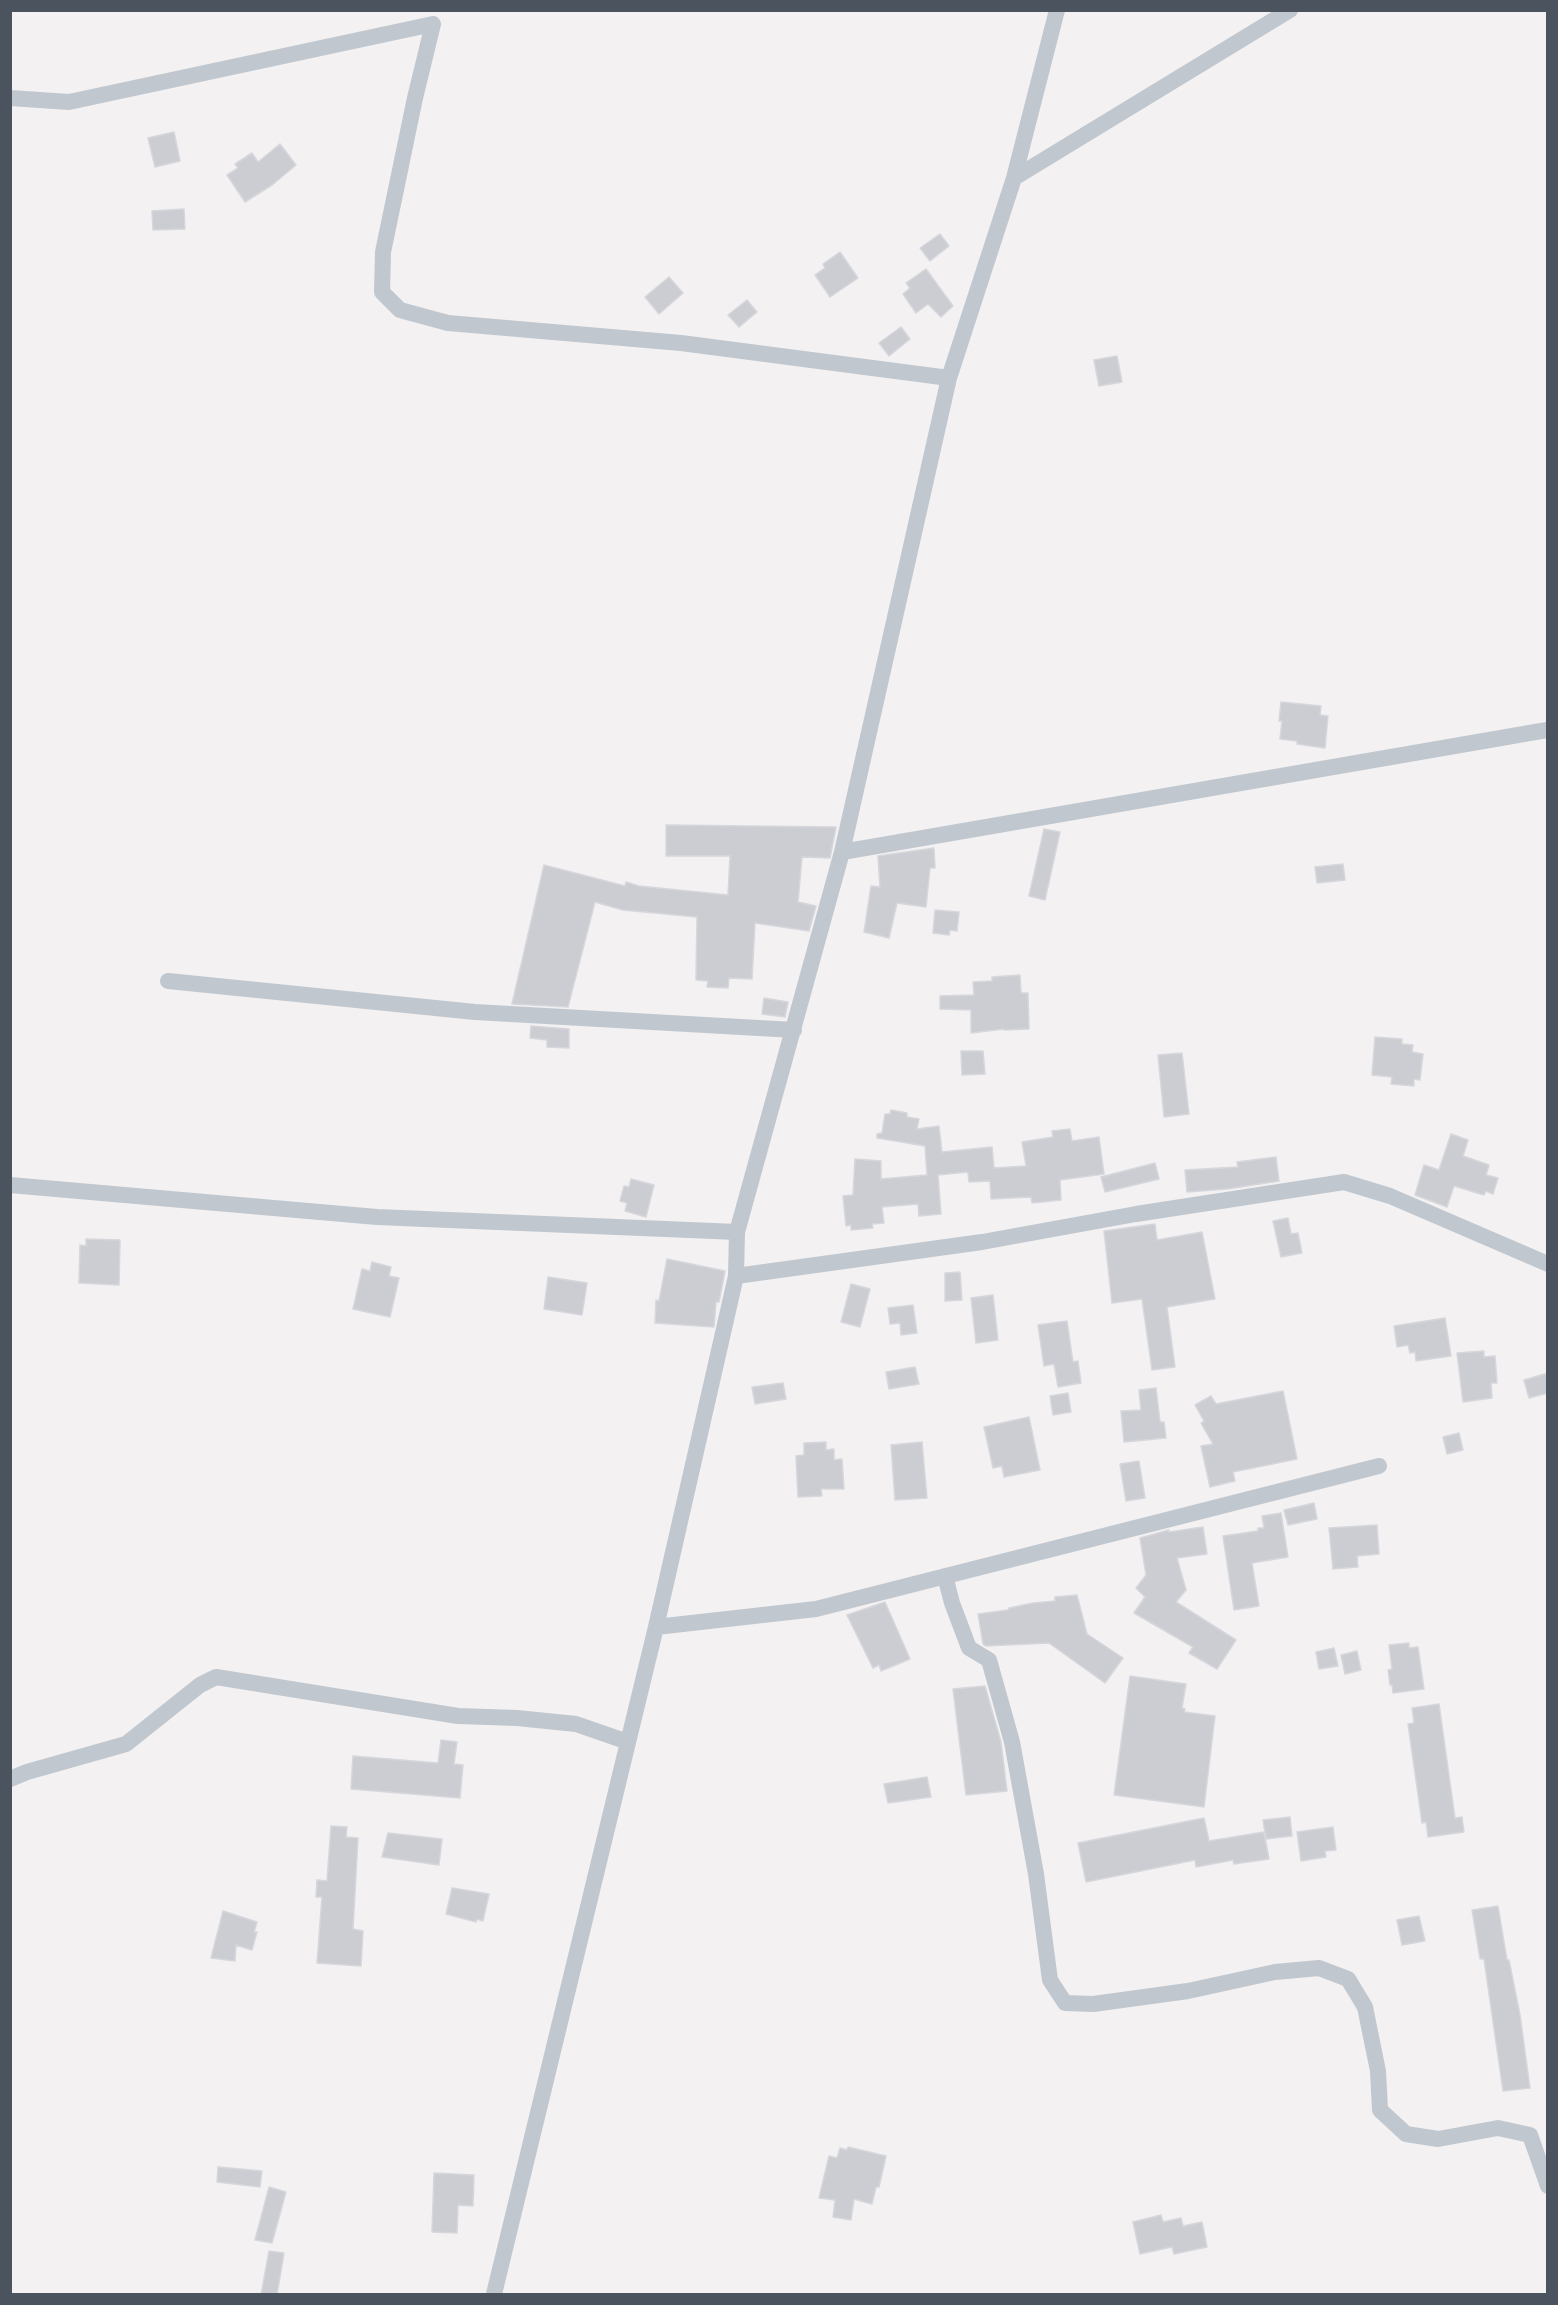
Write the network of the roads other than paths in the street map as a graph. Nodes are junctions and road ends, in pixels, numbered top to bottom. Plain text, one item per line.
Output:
1 (1057, 10) edge
2 (1290, 10) edge
3 (10, 98) edge
4 (1014, 178) junction
5 (949, 378) junction
6 (1547, 730) edge
7 (842, 852) junction
8 (168, 981) dead end
9 (794, 1030) junction
10 (10, 1185) edge
11 (737, 1232) junction
12 (1548, 1264) edge
13 (736, 1276) junction
14 (1379, 1466) dead end
15 (945, 1576) junction
16 (656, 1626) junction
17 (628, 1742) junction
18 (10, 1779) edge
19 (1548, 2186) edge
20 (494, 2295) edge

1 - 4 street
2 - 4 street
3 - 5 street
4 - 5 street
5 - 7 street
6 - 7 street
7 - 9 street
8 - 9 street
9 - 11 street
10 - 11 street
11 - 13 street
12 - 13 street
13 - 16 street
14 - 15 street
15 - 16 street
15 - 19 street
16 - 17 street
17 - 18 street
17 - 20 street

